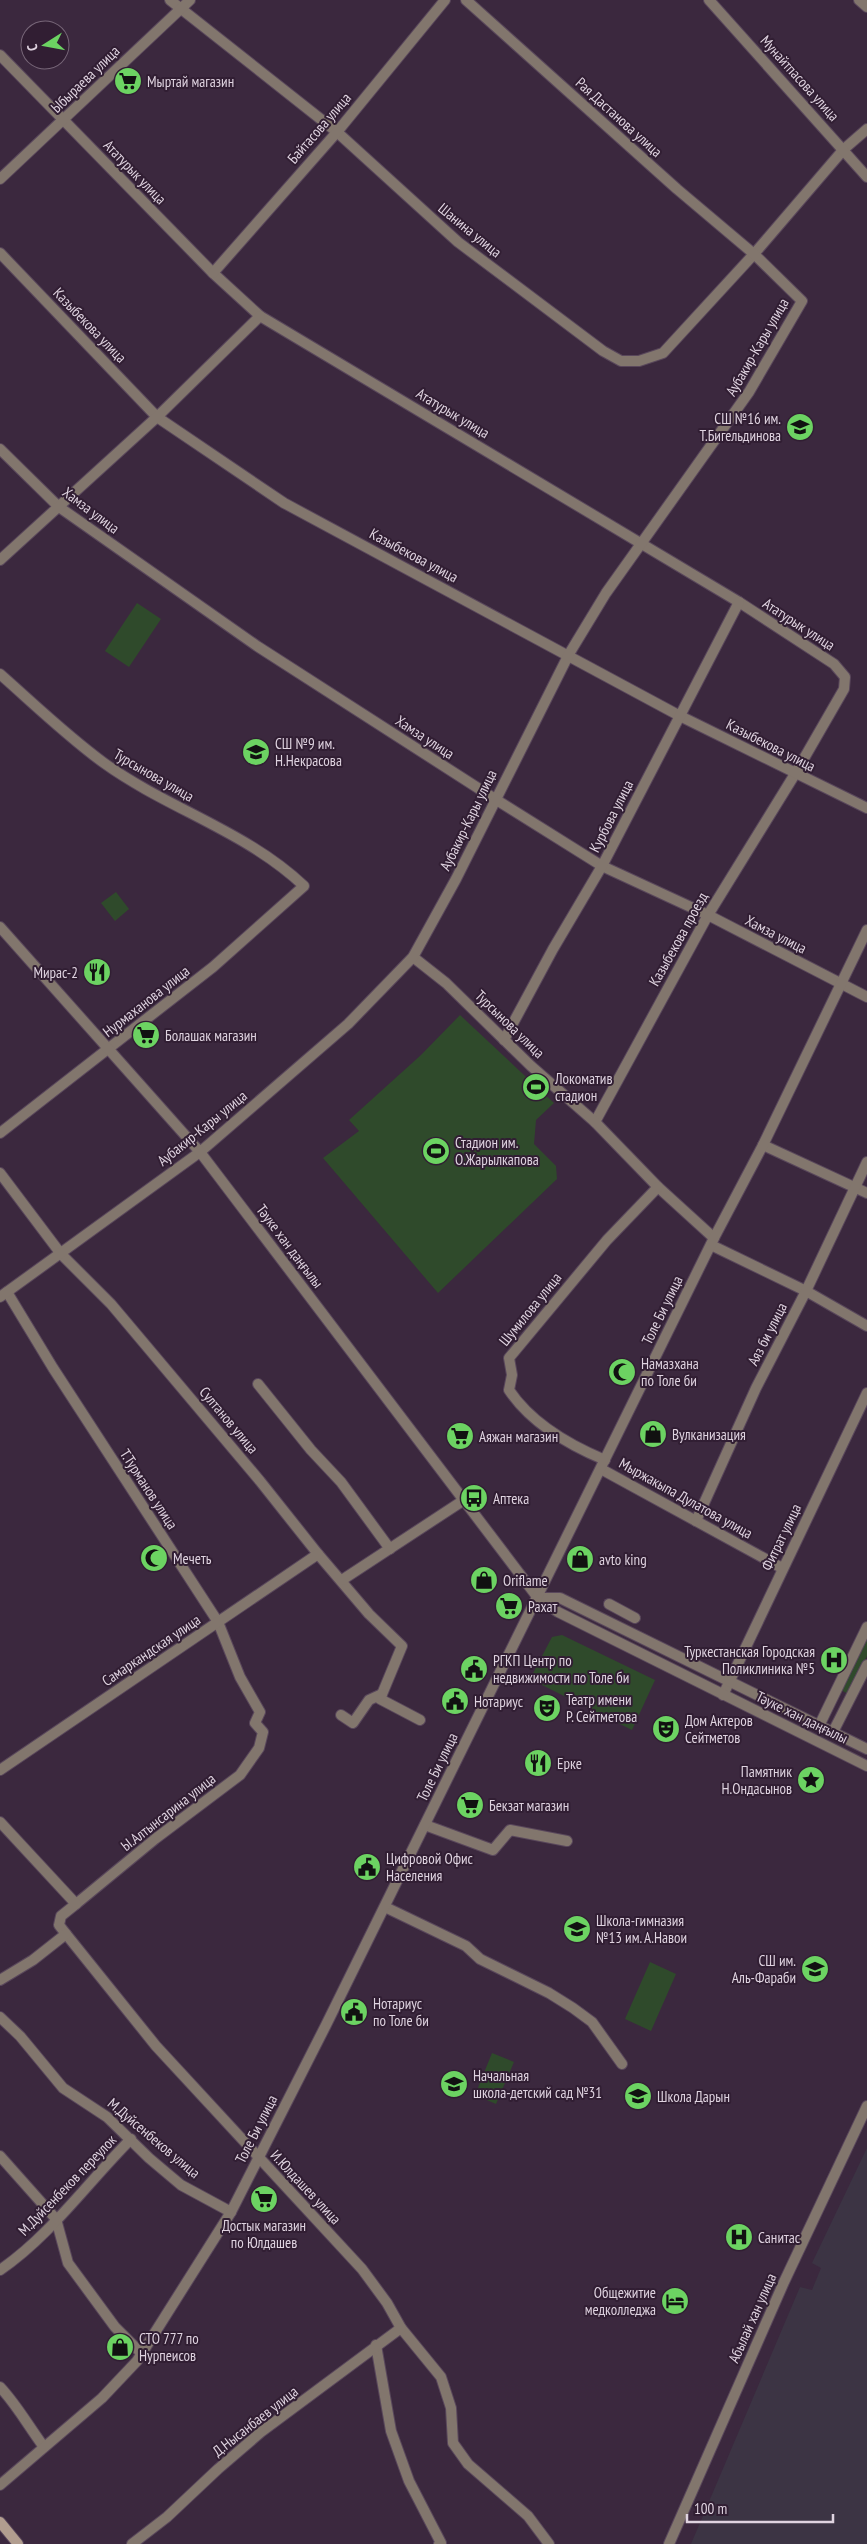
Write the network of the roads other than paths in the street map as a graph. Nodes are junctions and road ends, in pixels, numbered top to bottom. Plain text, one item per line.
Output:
1 (170, 0) edge
2 (190, 0) edge
3 (445, 0) edge
4 (466, 0) edge
5 (709, 0) edge
6 (859, 0) edge
7 (867, 7) edge
8 (180, 8) junction
9 (0, 55) edge
10 (63, 120) junction
11 (867, 129) edge
12 (337, 132) junction
13 (844, 149) junction
14 (867, 177) edge
15 (0, 179) edge
16 (0, 253) edge
17 (754, 254) junction
18 (213, 273) junction
19 (260, 316) junction
20 (157, 417) junction
21 (0, 449) edge
22 (60, 507) junction
23 (642, 544) junction
24 (0, 560) edge
25 (739, 602) junction
26 (569, 654) junction
27 (0, 674) edge
28 (680, 716) junction
29 (795, 774) junction
30 (494, 799) junction
31 (867, 808) edge
32 (602, 866) junction
33 (304, 886) joint
34 (708, 915) junction
35 (0, 927) edge
36 (867, 930) edge
37 (413, 957) junction
38 (839, 983) junction
39 (867, 996) edge
40 (504, 1040) junction
41 (108, 1049) junction
42 (595, 1122) junction
43 (0, 1133) edge
44 (763, 1144) junction
45 (200, 1152) junction
46 (867, 1162) edge
47 (0, 1173) edge
48 (658, 1187) junction
49 (855, 1187) junction
50 (867, 1193) edge
51 (712, 1241) junction
52 (61, 1254) junction
53 (806, 1291) junction
54 (4, 1294) edge
55 (867, 1326) edge
56 (258, 1384) dead end
57 (867, 1393) edge
58 (603, 1465) junction
59 (464, 1500) junction
60 (696, 1521) junction
61 (390, 1549) junction
62 (318, 1554) junction
63 (782, 1568) junction
64 (342, 1580) junction
65 (538, 1598) junction
66 (609, 1604) dead end
67 (635, 1618) dead end
68 (218, 1622) junction
69 (867, 1627) edge
70 (867, 1665) edge
71 (729, 1681) junction
72 (382, 1694) junction
73 (723, 1695) junction
74 (341, 1715) dead end
75 (420, 1720) dead end
76 (819, 1726) junction
77 (263, 1732) joint
78 (833, 1732) junction
79 (867, 1749) edge
80 (867, 1766) edge
81 (0, 1770) edge
82 (0, 1822) edge
83 (425, 1825) junction
84 (568, 1841) dead end
85 (76, 1904) junction
86 (385, 1907) junction
87 (66, 1934) junction
88 (0, 1980) edge
89 (0, 2017) edge
90 (622, 2064) dead end
91 (867, 2106) edge
92 (131, 2139) junction
93 (0, 2156) edge
94 (258, 2158) junction
95 (231, 2212) junction
96 (56, 2219) junction
97 (0, 2270) edge
98 (401, 2328) junction
99 (376, 2345) junction
100 (142, 2354) junction
101 (0, 2387) edge
102 (44, 2447) junction
103 (0, 2485) edge
104 (0, 2522) edge
105 (18, 2544) edge
106 (132, 2544) edge
107 (439, 2544) edge
108 (549, 2544) edge
109 (668, 2544) edge

1 - 8 street, Шанина улица
2 - 8 street, Ыбыраева улица
3 - 12 street, Байтасова улица
4 - 17 street, Рая Дастанова улица
5 - 13 street, Мунайтпасова улица
6 - 7 street
8 - 10 street, Ыбыраева улица
8 - 12 street, Шанина улица
9 - 10 street, Ататурык улица
10 - 15 street, Ыбыраева улица
10 - 18 street, Ататурык улица
11 - 13 street, Шанина улица
12 - 17 street, Шанина улица
12 - 18 street, Байтасова улица
13 - 14 street, Мунайтпасова улица
13 - 17 street, Шанина улица
16 - 20 street, Казыбекова улица
17 - 23 street, Аубакир-Кары улица
18 - 19 street, Ататурык улица
19 - 20 street
19 - 23 street, Ататурык улица
20 - 22 street
20 - 26 street, Казыбекова улица
21 - 22 street, Хамза улица
22 - 24 street
22 - 30 street, Хамза улица
23 - 25 street, Ататурык улица
23 - 26 street, Аубакир-Кары улица
25 - 28 street, Курбова улица
25 - 29 street, Ататурык улица
26 - 28 street, Казыбекова улица
26 - 30 street, Аубакир-Кары улица
27 - 33 street, Турсынова улица
28 - 29 street, Казыбекова улица
28 - 32 street, Курбова улица
29 - 31 street, Казыбекова улица
29 - 34 street, Казыбекова проезд
30 - 32 street, Хамза улица
30 - 37 street, Аубакир-Кары улица
32 - 34 street, Хамза улица
32 - 40 street, Курбова улица
33 - 41 street, Нурмаханова улица
34 - 38 street, Хамза улица
34 - 42 street, Казыбекова проезд
35 - 41 street, Тәуке хан даңғылы
36 - 38 street, Толе Би улица
37 - 40 street, Турсынова улица
37 - 45 street, Аубакир-Кары улица
38 - 39 street, Хамза улица
38 - 44 street, Толе Би улица
40 - 42 street, Турсынова улица
41 - 43 street, Нурмаханова улица
41 - 45 street, Тәуке хан даңғылы
42 - 48 street, Турсынова улица
44 - 49 street
44 - 51 street, Толе Би улица
45 - 52 street, Аубакир-Кары улица
45 - 59 street, Тәуке хан даңғылы
46 - 49 street, Аяз би улица
47 - 52 street, Султанов улица
48 - 51 street, Турсынова улица
48 - 58 street, Шумилова улица
49 - 50 street
49 - 53 street, Аяз би улица
51 - 53 street, Турсынова улица
51 - 58 street, Толе Би улица
52 - 54 street, Аубакир-Кары улица
52 - 62 street, Султанов улица
53 - 55 street, Турсынова улица
53 - 60 street, Аяз би улица
54 - 68 street, Т.Турманов улица
56 - 61 street
57 - 63 street, Фитрат улица
58 - 60 street, Мыржакыпа Дулатова улица
58 - 65 street, Толе Би улица
59 - 61 street
59 - 65 street, Тәуке хан даңғылы
60 - 63 street, Мыржакыпа Дулатова улица
61 - 64 street
62 - 64 street, Султанов улица
62 - 68 street, Самаркандская улица
63 - 71 street, Фитрат улица
64 - 72 street, Султанов улица
65 - 71 street, Тәуке хан даңғылы
65 - 73 street, Тәуке хан даңғылы
65 - 83 street, Толе Би улица
66 - 67 street
68 - 77 street, Т.Турманов улица
68 - 81 street, Самаркандская улица
69 - 76 street
70 - 78 street
71 - 73 street, Фитрат улица
71 - 76 street, Тәуке хан даңғылы
72 - 74 street, Султанов улица
72 - 75 street
73 - 80 street, Тәуке хан даңғылы
76 - 78 street, Тәуке хан даңғылы
77 - 85 street, Ы.Алтынсарина улица
78 - 79 street, Тәуке хан даңғылы
82 - 85 street
83 - 84 street
83 - 86 street, Толе Би улица
85 - 87 street
86 - 90 street
86 - 94 street, Толе Би улица
87 - 88 street
87 - 94 street, И.Юлдашев улица
89 - 92 street, М.Дуйсенбеков улица
91 - 109 street, Абылай хан улица
92 - 95 street, М.Дуйсенбеков улица
92 - 96 street, М.Дуйсенбеков переулок
93 - 96 street
94 - 95 street, Толе Би улица
94 - 98 street, И.Юлдашев улица
95 - 100 street, Толе Би улица
96 - 97 street, М.Дуйсенбеков переулок
96 - 100 street
98 - 99 street, Д.Нысанбаев улица
98 - 108 street, И.Юлдашев улица
99 - 106 street, Д.Нысанбаев улица
99 - 107 street
100 - 102 street, Толе Би улица
101 - 102 street
102 - 103 street, Толе Би улица
104 - 105 main road

